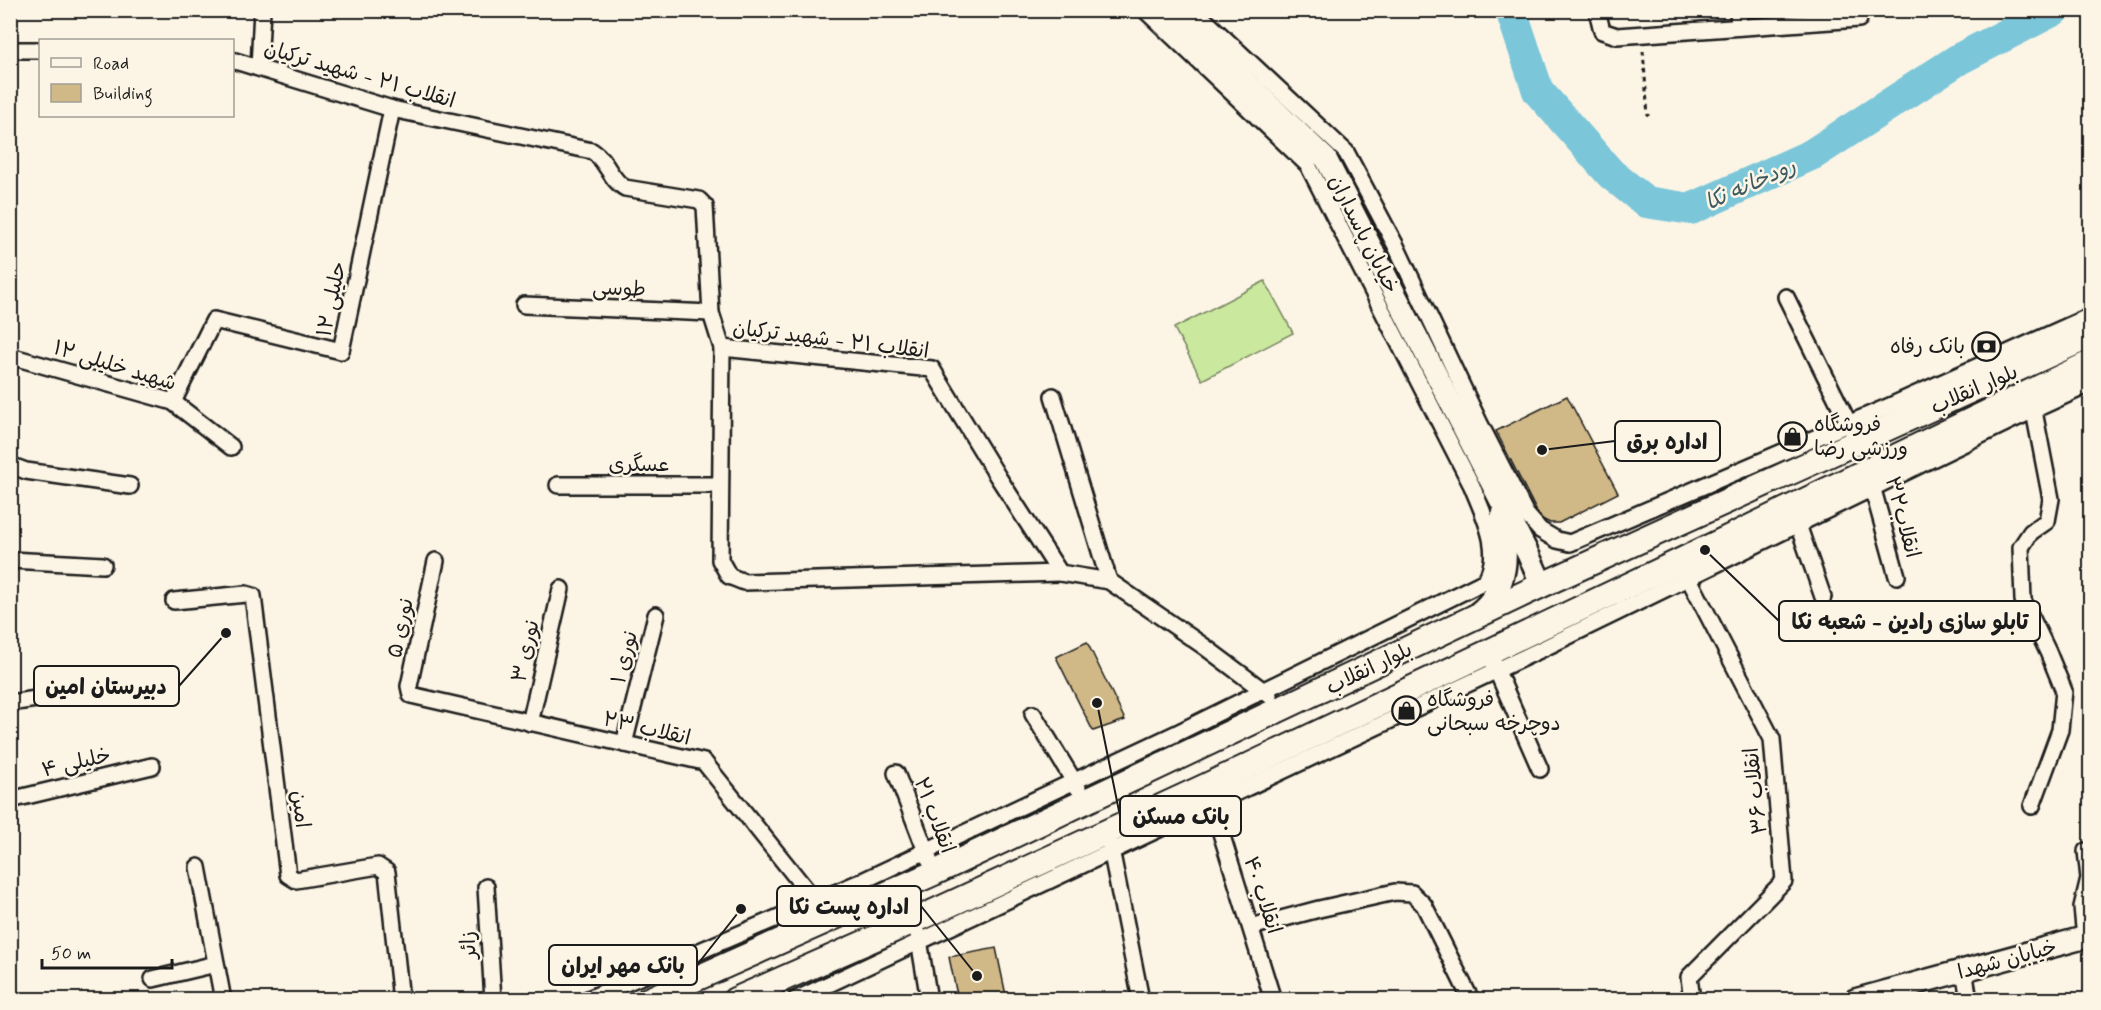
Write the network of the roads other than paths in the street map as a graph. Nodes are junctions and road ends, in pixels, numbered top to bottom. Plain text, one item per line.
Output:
1 (262, 10) edge
2 (1145, 10) edge
3 (1170, 10) edge
4 (1194, 10) edge
5 (1597, 10) edge
6 (1738, 10) edge
7 (1860, 20) dead end
8 (1739, 27) junction
9 (10, 50) edge
10 (39, 50) edge
11 (234, 61) edge
12 (259, 67) junction
13 (392, 109) junction
14 (1786, 297) dead end
15 (524, 305) dead end
16 (711, 313) junction
17 (2091, 316) edge
18 (2091, 336) edge
19 (722, 348) junction
20 (10, 356) edge
21 (2091, 363) edge
22 (2091, 384) edge
23 (1053, 396) dead end
24 (2032, 401) junction
25 (173, 402) junction
26 (1853, 433) junction
27 (231, 447) dead end
28 (10, 465) edge
29 (1870, 479) junction
30 (558, 485) dead end
31 (720, 485) junction
32 (130, 486) dead end
33 (1499, 500) junction
34 (1795, 516) junction
35 (10, 560) edge
36 (436, 561) dead end
37 (102, 565) dead end
38 (1685, 569) junction
39 (1060, 573) junction
40 (1897, 576) dead end
41 (1109, 581) junction
42 (1542, 585) junction
43 (561, 589) dead end
44 (1823, 597) dead end
45 (174, 601) dead end
46 (656, 615) dead end
47 (1559, 618) junction
48 (1471, 619) junction
49 (1492, 660) junction
50 (95, 690) dead end
51 (1263, 690) junction
52 (420, 696) joint
53 (10, 703) edge
54 (1286, 708) junction
55 (1033, 714) dead end
56 (530, 723) junction
57 (624, 744) junction
58 (152, 766) dead end
59 (1540, 769) dead end
60 (896, 772) dead end
61 (1080, 792) junction
62 (10, 800) edge
63 (1212, 804) junction
64 (2031, 806) dead end
65 (1109, 842) junction
66 (2086, 851) dead end
67 (930, 862) junction
68 (198, 867) dead end
69 (486, 887) dead end
70 (822, 910) junction
71 (1251, 927) junction
72 (918, 931) junction
73 (2088, 937) edge
74 (216, 963) junction
75 (1964, 970) junction
76 (153, 979) dead end
77 (223, 999) edge
78 (401, 999) edge
79 (492, 999) edge
80 (586, 999) edge
81 (648, 999) edge
82 (735, 999) edge
83 (795, 999) edge
84 (929, 999) edge
85 (1141, 999) edge
86 (1273, 999) edge
87 (1471, 999) edge
88 (1692, 999) edge
89 (1855, 999) edge
90 (1969, 999) edge

1 - 12 street
2 - 51 street
3 - 33 main road, خیابان پاسداران
4 - 26 street
5 - 8 street
6 - 8 street
7 - 8 street
9 - 10 street
11 - 12 street, انقلاب ۲۱ - شهید ترکیان
12 - 13 street, انقلاب ۲۱ - شهید ترکیان
13 - 16 street, انقلاب ۲۱ - شهید ترکیان
13 - 25 street, حلیلی ۱۲
14 - 26 street
15 - 16 street, طوسی
16 - 19 street, انقلاب ۲۱ - شهید ترکیان
17 - 26 street
18 - 26 main road, بلوار انقلاب
19 - 31 street
19 - 39 street, انقلاب ۲۱ - شهید ترکیان
20 - 25 street, شهید خلیلی ۱۲
21 - 24 main road, بلوار انقلاب
22 - 24 street
23 - 41 street
24 - 29 main road, بلوار انقلاب
24 - 64 street
25 - 27 street, شهید خلیلی ۱۲
26 - 42 main road, بلوار انقلاب
28 - 32 street
29 - 34 main road, بلوار انقلاب
29 - 40 street, انقلاب۳۲
30 - 31 street, عسگری
31 - 39 street
33 - 42 main road, خیابان پاسداران
33 - 48 main road
34 - 38 main road, بلوار انقلاب
34 - 44 street
35 - 37 street
36 - 52 street, نوری ۵
38 - 47 main road, بلوار انقلاب
38 - 49 street
38 - 88 street, انقلاب ۳۶
39 - 41 street
41 - 51 street
42 - 47 main road
42 - 48 main road, بلوار انقلاب
43 - 56 street, نوری ۳
45 - 78 street, امین
46 - 57 street, نوری ۱
47 - 49 main road, بلوار انقلاب
48 - 54 main road, بلوار انقلاب
49 - 59 street
49 - 63 street
49 - 65 main road, بلوار انقلاب
50 - 53 street
51 - 54 street
51 - 61 street
52 - 56 street, انقلاب ۲۳
54 - 61 main road, بلوار انقلاب
55 - 61 street
56 - 57 street, انقلاب ۲۳
57 - 70 street, انقلاب ۲۳
58 - 62 street, خلیلی ۴
60 - 67 street, انقلاب ۲۱
61 - 67 main road, بلوار انقلاب
63 - 65 street
63 - 71 street, انقلاب ۴۰
65 - 72 main road, بلوار انقلاب
65 - 85 street
66 - 73 street
67 - 70 main road, بلوار انقلاب
68 - 74 street
69 - 79 street, زائر
70 - 80 street
70 - 81 main road, بلوار انقلاب
71 - 86 street, انقلاب ۴۰
71 - 87 street
72 - 82 main road, بلوار انقلاب
72 - 83 street
72 - 84 street
73 - 75 main road, خیابان شهدا
74 - 76 street
74 - 77 street
75 - 89 main road, خیابان شهدا
75 - 90 street

